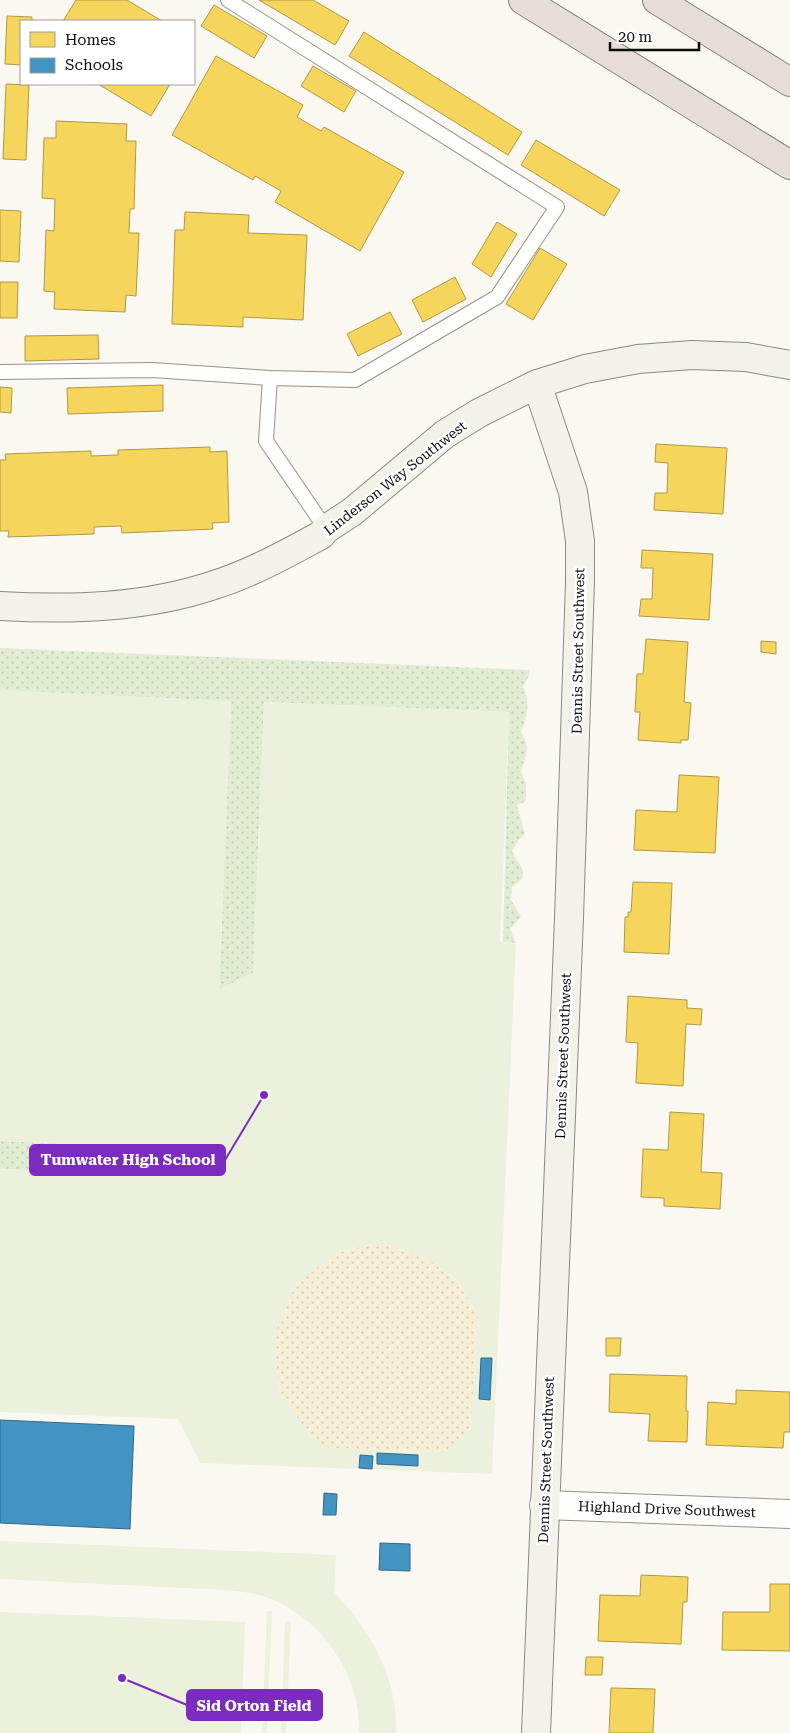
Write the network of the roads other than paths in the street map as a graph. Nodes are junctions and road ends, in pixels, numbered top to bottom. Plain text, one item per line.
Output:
1 (228, 0) edge
2 (523, 0) edge
3 (658, 0) edge
4 (790, 82) edge
5 (790, 166) edge
6 (790, 365) edge
7 (0, 372) edge
8 (270, 378) junction
9 (537, 384) junction
10 (326, 529) junction
11 (0, 606) edge
12 (544, 1505) junction
13 (790, 1514) edge
14 (536, 1733) edge

1 - 8 lane
2 - 5 highway
3 - 4 highway
6 - 9 street, Linderson Way Southwest
7 - 8 lane
8 - 10 lane
9 - 10 street, Linderson Way Southwest
9 - 12 street, Dennis Street Southwest
10 - 11 street, Linderson Way Southwest
12 - 13 street, Highland Drive Southwest
12 - 14 street, Dennis Street Southwest

